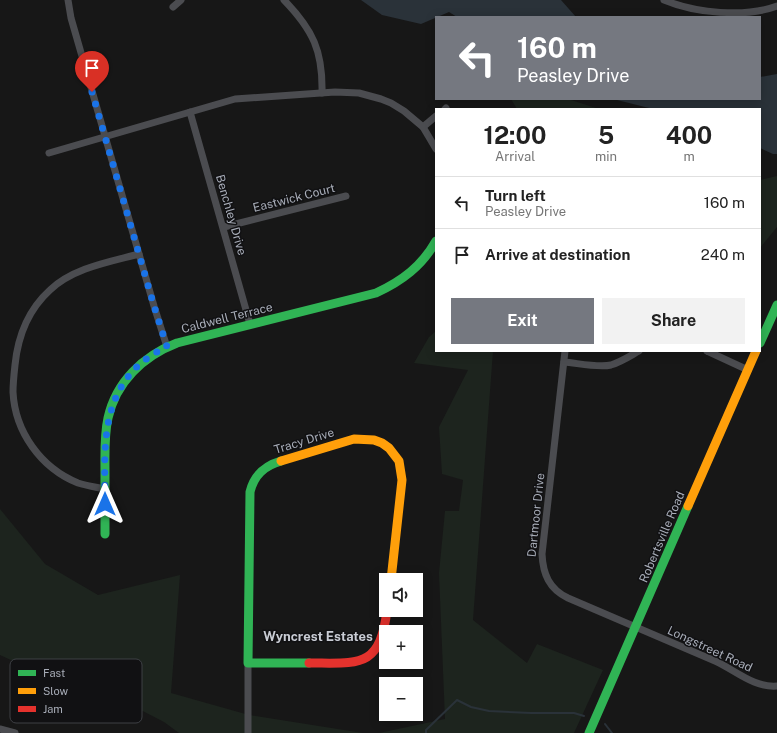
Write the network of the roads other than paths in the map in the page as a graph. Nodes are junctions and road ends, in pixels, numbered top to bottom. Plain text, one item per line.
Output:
1 (68, 0) edge
2 (181, 0) edge
3 (284, 0) edge
4 (664, 0) edge
5 (777, 6) edge
6 (173, 7) dead end
7 (322, 93) junction
8 (190, 112) junction
9 (435, 117) edge
10 (422, 127) junction
11 (105, 136) junction
12 (435, 146) edge
13 (49, 153) dead end
14 (346, 196) dead end
15 (224, 227) junction
16 (435, 243) edge
17 (139, 254) junction
18 (777, 305) edge
19 (250, 324) junction
20 (761, 341) edge
21 (167, 347) junction
22 (565, 352) edge
23 (637, 352) edge
24 (709, 352) edge
25 (756, 352) edge
26 (564, 362) junction
27 (748, 370) junction
28 (105, 489) junction
29 (105, 534) dead end
30 (392, 573) edge
31 (386, 617) edge
32 (636, 627) junction
33 (248, 663) junction
34 (777, 686) edge
35 (0, 729) edge
36 (15, 733) edge
37 (248, 733) edge
38 (589, 733) edge

1 - 11 street
2 - 6 street
3 - 7 street
4 - 5 street
7 - 8 street
7 - 10 street
8 - 11 street
8 - 15 street, Benchley Drive
9 - 10 street
10 - 12 street
11 - 13 street
11 - 17 street
14 - 15 street, Eastwick Court
15 - 19 street, Benchley Drive
16 - 19 street, Caldwell Terrace
17 - 21 street
17 - 28 street
18 - 20 street
19 - 21 street, Caldwell Terrace
21 - 28 street, Caldwell Terrace
22 - 26 street, Dartmoor Drive
23 - 26 street
24 - 27 street
25 - 27 street, Robertsville Road
26 - 32 street, Dartmoor Drive
27 - 32 street, Robertsville Road
28 - 29 street, Caldwell Terrace
30 - 33 street, Tracy Drive
31 - 33 street
32 - 34 street, Longstreet Road
32 - 38 street, Robertsville Road
33 - 37 street, Tracy Drive
35 - 36 street

